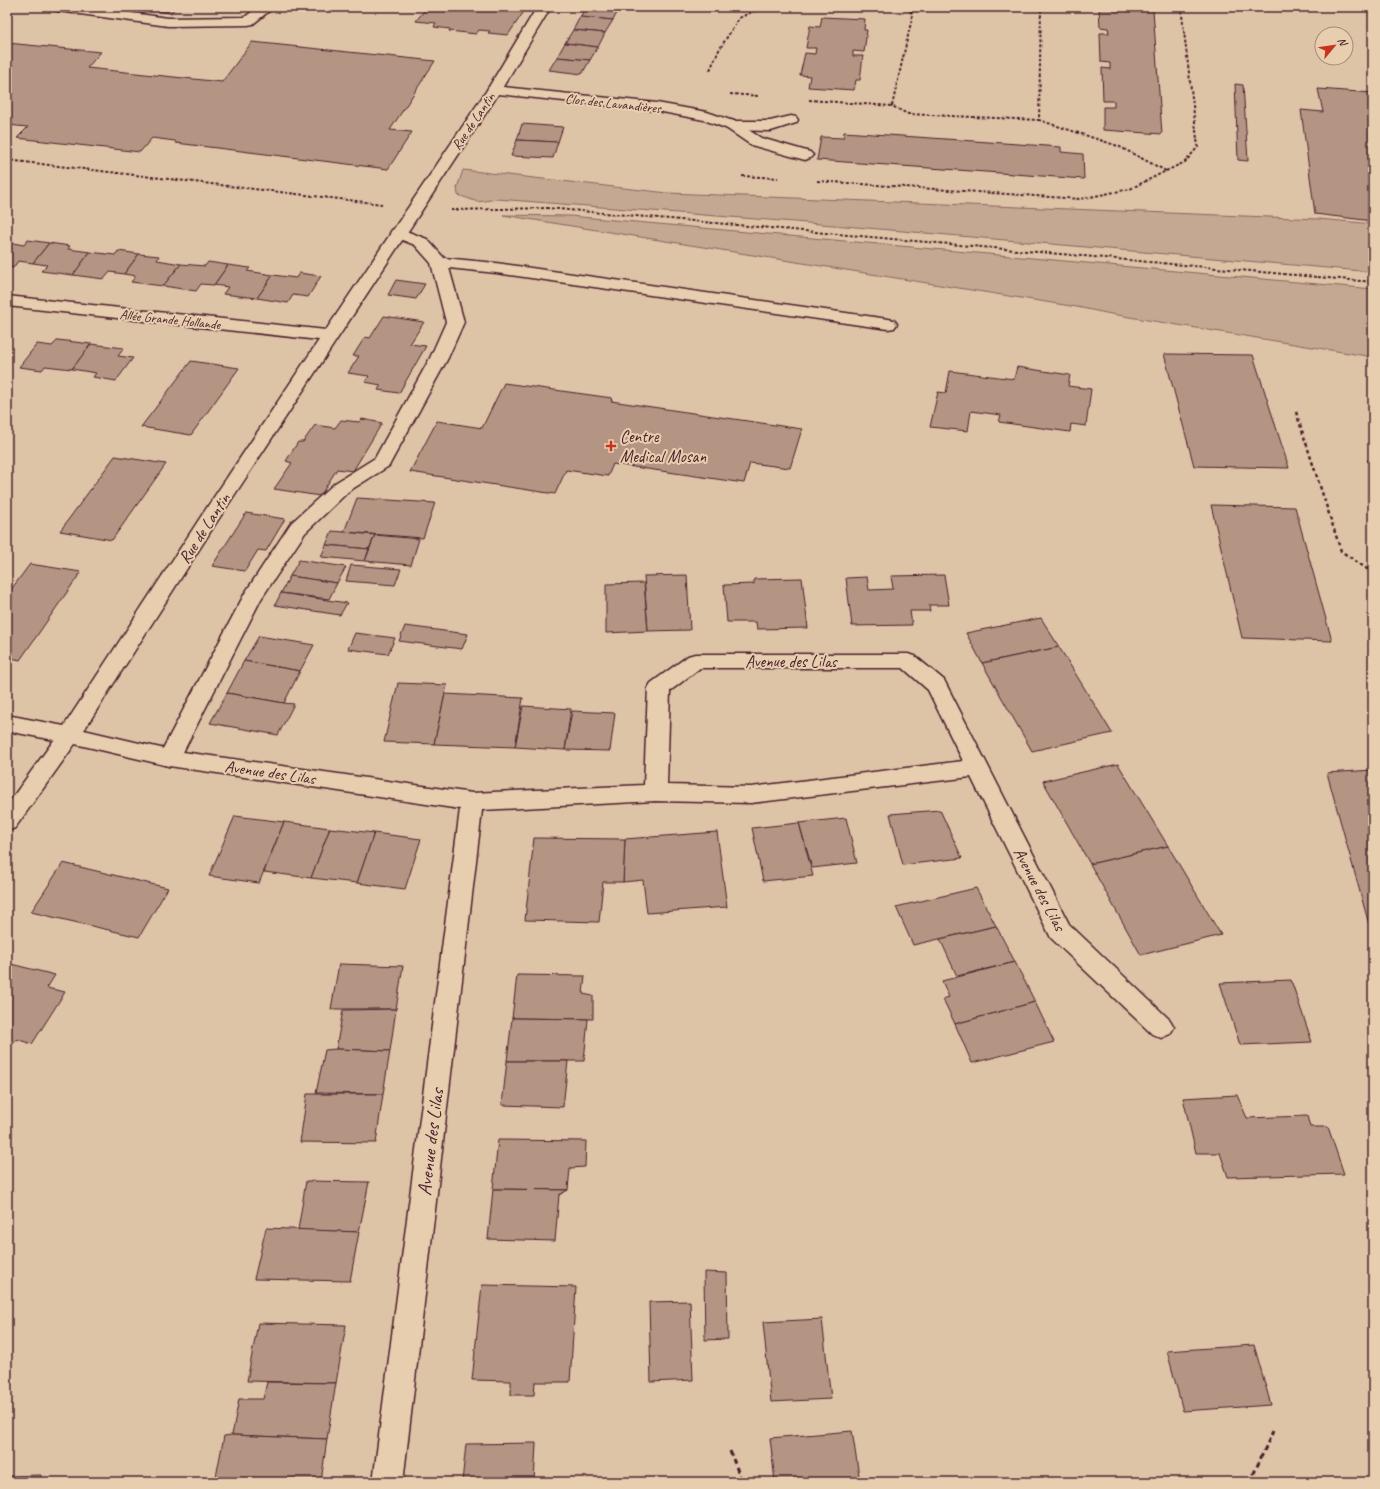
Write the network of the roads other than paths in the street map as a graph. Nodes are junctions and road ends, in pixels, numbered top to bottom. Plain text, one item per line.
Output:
1 (58, 7) edge
2 (267, 7) edge
3 (544, 7) edge
4 (494, 90) junction
5 (791, 120) dead end
6 (730, 125) junction
7 (804, 155) dead end
8 (398, 233) junction
9 (439, 262) junction
10 (7, 301) edge
11 (888, 324) dead end
12 (332, 336) junction
13 (7, 723) edge
14 (70, 735) junction
15 (169, 758) junction
16 (977, 768) junction
17 (655, 793) junction
18 (472, 802) junction
19 (7, 822) edge
20 (1161, 1027) dead end
21 (388, 1482) edge

1 - 2 street
3 - 4 street, Rue de Lantin
4 - 6 street, Clos des Lavandières
4 - 8 street, Rue de Lantin
5 - 6 street, Clos des Lavandières
6 - 7 street, Clos des Lavandières
8 - 9 street
8 - 12 street, Rue de Lantin
9 - 11 street
9 - 15 street
10 - 12 street, Allée Grande Hollande
12 - 14 street, Rue de Lantin
13 - 14 street, Avenue des Lilas
14 - 15 street, Avenue des Lilas
14 - 19 street, Rue de Lantin
15 - 18 street, Avenue des Lilas
16 - 17 street, Avenue des Lilas
16 - 17 street, Avenue des Lilas
16 - 20 street, Avenue des Lilas
17 - 18 street, Avenue des Lilas
18 - 21 street, Avenue des Lilas

